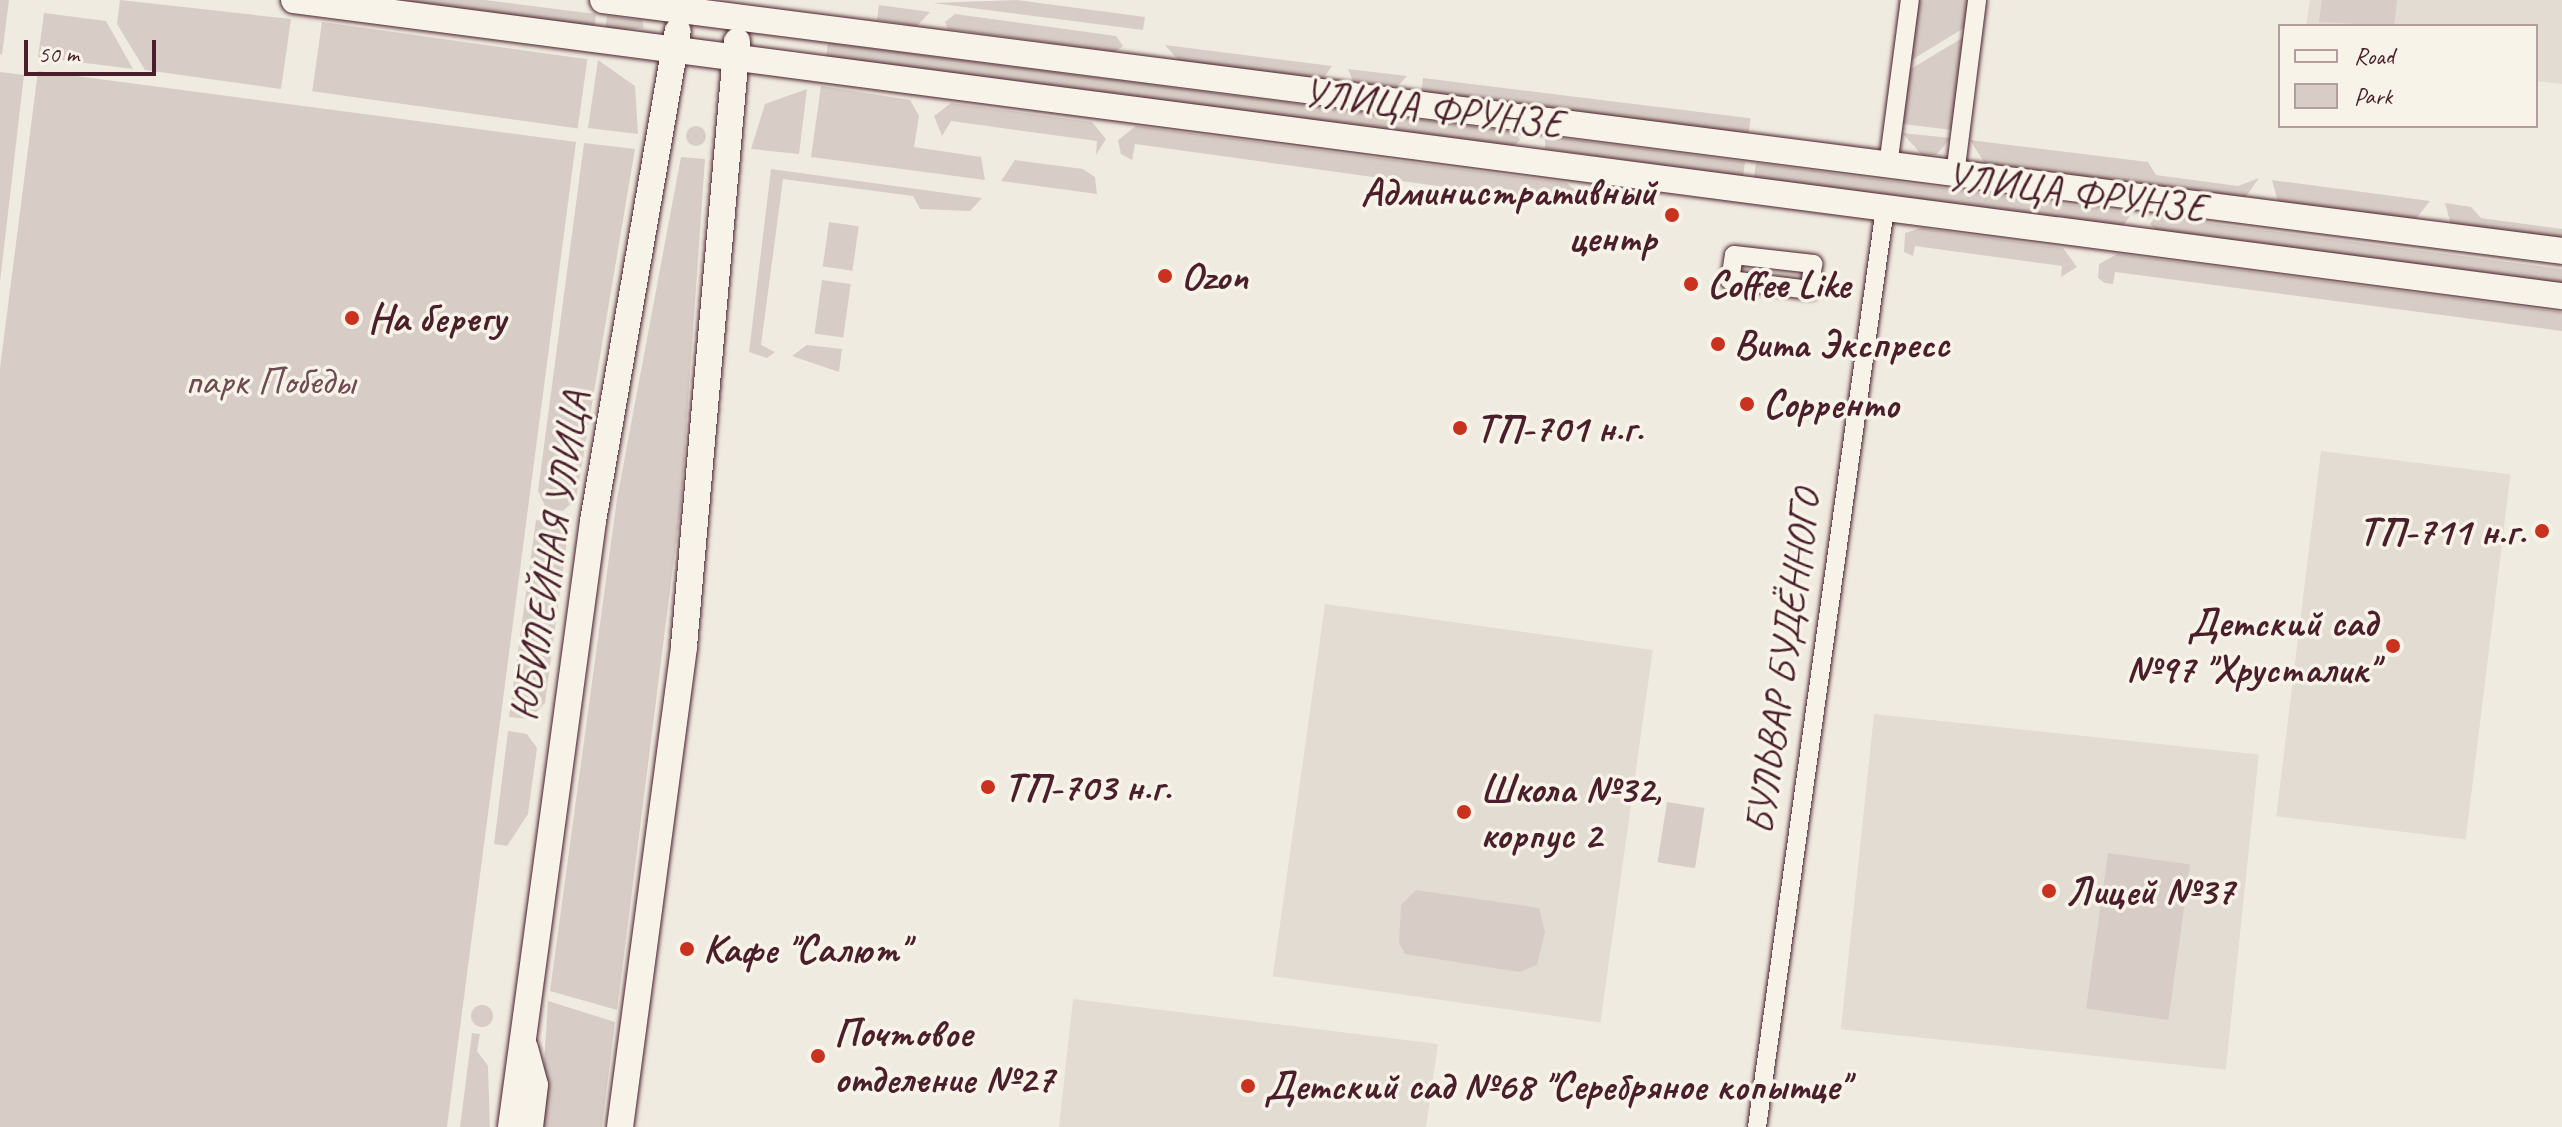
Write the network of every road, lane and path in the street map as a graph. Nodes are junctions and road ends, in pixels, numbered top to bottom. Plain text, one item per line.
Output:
1 (294, 0) edge
2 (603, 0) edge
3 (1910, 0) edge
4 (1977, 0) edge
5 (682, 5) edge
6 (741, 9) edge
7 (675, 49) junction
8 (735, 55) junction
9 (1537, 122) junction
10 (1531, 160) junction
11 (1888, 166) junction
12 (1955, 175) junction
13 (2139, 198) junction
14 (1885, 208) junction
15 (2134, 239) junction
16 (2562, 251) edge
17 (2562, 296) edge
18 (522, 1037) junction
19 (511, 1127) edge
20 (530, 1127) edge
21 (620, 1127) edge
22 (1757, 1127) edge

1 - 7 main road, УЛИЦА ФРУНЗЕ
2 - 5 main road, УЛИЦА ФРУНЗЕ
3 - 11 street
4 - 12 street
5 - 6 main road, УЛИЦА ФРУНЗЕ
5 - 7 main road, ЮБИЛЕЙНАЯ УЛИЦА
6 - 8 main road
6 - 9 main road, УЛИЦА ФРУНЗЕ
7 - 8 main road, УЛИЦА ФРУНЗЕ
7 - 18 main road, ЮБИЛЕЙНАЯ УЛИЦА
8 - 10 main road, УЛИЦА ФРУНЗЕ
8 - 21 main road
9 - 10 main road
9 - 11 main road, УЛИЦА ФРУНЗЕ
10 - 14 main road, УЛИЦА ФРУНЗЕ
11 - 12 main road, УЛИЦА ФРУНЗЕ
12 - 13 main road, УЛИЦА ФРУНЗЕ
13 - 15 main road
13 - 16 main road, УЛИЦА ФРУНЗЕ
14 - 15 main road, УЛИЦА ФРУНЗЕ
14 - 22 street, БУЛЬВАР БУДЁННОГО
15 - 17 main road, УЛИЦА ФРУНЗЕ
18 - 19 main road, ЮБИЛЕЙНАЯ УЛИЦА
18 - 20 main road

